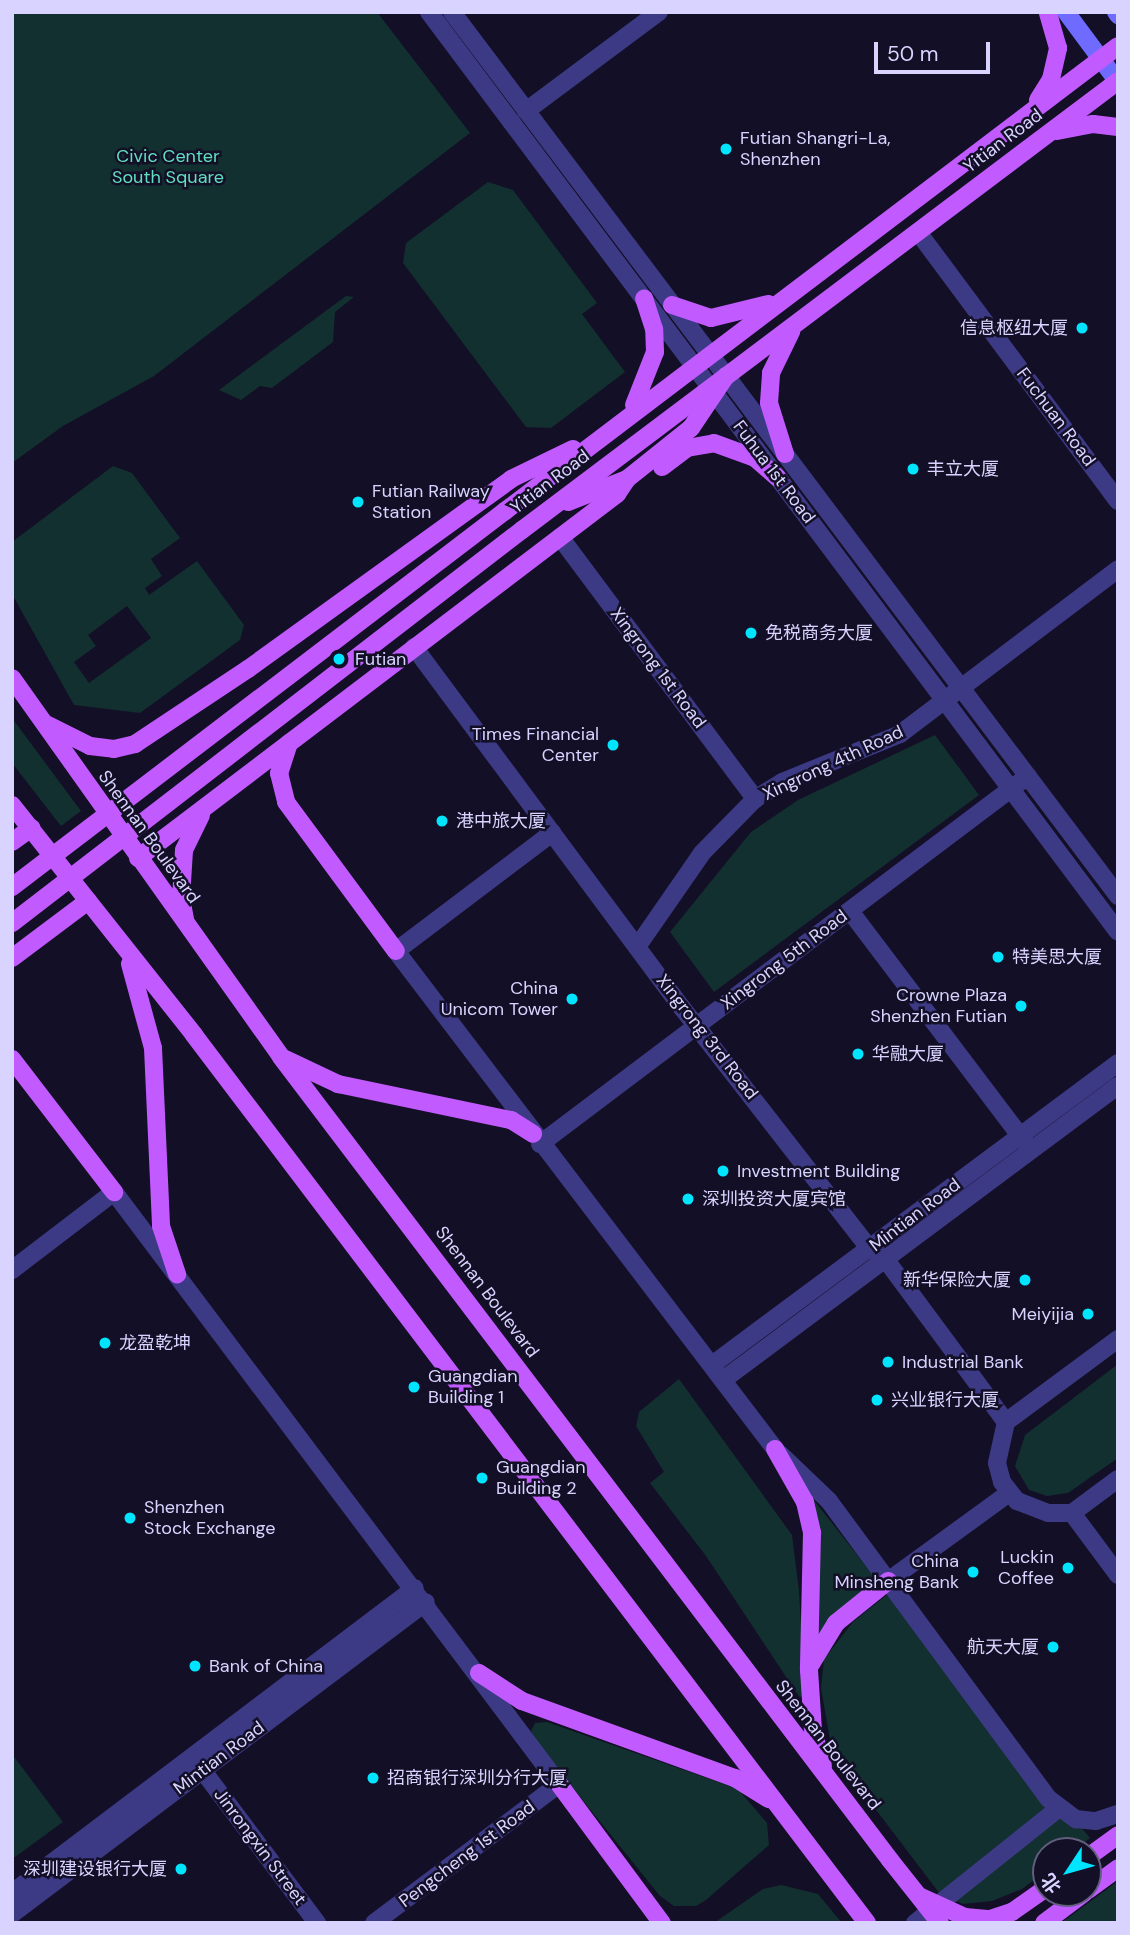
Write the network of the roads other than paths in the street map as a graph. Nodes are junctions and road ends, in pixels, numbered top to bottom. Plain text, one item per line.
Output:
1 (429, 12) edge
2 (452, 12) edge
3 (659, 12) edge
4 (1048, 12) edge
5 (1066, 12) edge
6 (1118, 46) edge
7 (1100, 59) junction
8 (1118, 82) edge
9 (526, 111) junction
10 (1027, 114) junction
11 (1118, 127) edge
12 (1047, 134) junction
13 (918, 232) junction
14 (644, 299) junction
15 (778, 301) junction
16 (672, 305) junction
17 (797, 323) junction
18 (709, 353) junction
19 (694, 365) junction
20 (726, 376) junction
21 (713, 390) junction
22 (630, 412) junction
23 (592, 440) junction
24 (785, 454) junction
25 (778, 478) junction
26 (627, 479) junction
27 (1118, 501) edge
28 (555, 505) junction
29 (560, 537) junction
30 (1118, 569) edge
31 (414, 648) junction
32 (12, 678) edge
33 (960, 687) junction
34 (945, 701) junction
35 (39, 719) junction
36 (289, 743) junction
37 (1028, 776) junction
38 (1011, 789) junction
39 (755, 799) junction
40 (209, 803) junction
41 (12, 805) edge
42 (31, 828) junction
43 (552, 833) junction
44 (12, 842) edge
45 (138, 858) junction
46 (12, 887) edge
47 (1118, 896) edge
48 (88, 901) junction
49 (850, 911) junction
50 (12, 923) edge
51 (187, 925) junction
52 (1118, 932) edge
53 (124, 947) junction
54 (636, 947) junction
55 (396, 951) junction
56 (12, 958) edge
57 (698, 1026) junction
58 (281, 1057) junction
59 (12, 1059) edge
60 (1118, 1063) edge
61 (1118, 1086) edge
62 (537, 1139) junction
63 (1026, 1144) junction
64 (114, 1192) junction
65 (870, 1249) junction
66 (886, 1260) junction
67 (12, 1270) edge
68 (177, 1275) junction
69 (1118, 1339) edge
70 (718, 1373) junction
71 (1006, 1422) junction
72 (775, 1449) junction
73 (1118, 1479) edge
74 (1009, 1493) junction
75 (1072, 1513) junction
76 (1118, 1575) edge
77 (888, 1581) junction
78 (421, 1595) junction
79 (809, 1670) junction
80 (478, 1673) junction
81 (203, 1771) junction
82 (826, 1776) junction
83 (559, 1784) junction
84 (778, 1805) junction
85 (1058, 1809) junction
86 (1118, 1814) edge
87 (1118, 1835) edge
88 (1102, 1847) edge
89 (1118, 1868) edge
90 (1102, 1880) edge
91 (12, 1893) edge
92 (921, 1897) junction
93 (1032, 1898) edge
94 (1066, 1907) edge
95 (12, 1914) edge
96 (317, 1923) edge
97 (374, 1923) edge
98 (662, 1923) edge
99 (867, 1923) edge
100 (915, 1923) edge
101 (940, 1923) edge
102 (1044, 1923) edge

1 - 14 street, Fuhua 1st Road
2 - 9 street, Fuhua 1st Road
3 - 9 street
4 - 10 main road
5 - 7 main road
6 - 7 main road, Yitian Road
7 - 8 main road
7 - 10 main road, Yitian Road
8 - 12 main road, Yitian Road
9 - 16 street, Fuhua 1st Road
10 - 15 main road, Yitian Road
11 - 12 main road
12 - 13 main road, Yitian Road
13 - 17 main road, Yitian Road
13 - 27 street, Fuchuan Road
14 - 19 street, Fuhua 1st Road
14 - 22 main road
15 - 16 main road
15 - 18 main road, Yitian Road
16 - 18 street, Fuhua 1st Road
17 - 20 main road, Yitian Road
17 - 24 main road
18 - 19 main road, Yitian Road
18 - 20 street, Fuhua 1st Road
19 - 21 street, Fuhua 1st Road
19 - 22 main road, Yitian Road
20 - 21 main road
20 - 24 street, Fuhua 1st Road
21 - 25 street, Fuhua 1st Road
21 - 26 main road
21 - 28 main road, Yitian Road
22 - 23 main road, Yitian Road
23 - 35 main road
23 - 46 main road, Yitian Road, bridge
24 - 33 street, Fuhua 1st Road
25 - 26 main road
25 - 34 street, Fuhua 1st Road
26 - 28 main road
26 - 29 main road
28 - 50 main road, Yitian Road, bridge
29 - 31 main road
29 - 39 street, Xingrong 1st Road
30 - 33 street, Xingrong 4th Road
31 - 36 main road
31 - 43 street, Xingrong 3rd Road
32 - 35 main road, Shennan Boulevard
33 - 34 street, Xingrong 4th Road
33 - 37 street, Fuhua 1st Road
34 - 38 street, Fuhua 1st Road
34 - 39 street, Xingrong 4th Road
35 - 45 main road, Shennan Boulevard
36 - 40 main road
36 - 55 main road
37 - 38 street, Xingrong 5th Road
37 - 47 street, Fuhua 1st Road
38 - 49 street, Xingrong 5th Road
38 - 52 street, Fuhua 1st Road
39 - 54 street, Xingrong 4th Road
40 - 45 main road
40 - 51 main road
41 - 42 main road
42 - 44 main road
42 - 48 main road
43 - 54 street, Xingrong 3rd Road
43 - 55 street
45 - 51 main road, Shennan Boulevard
48 - 53 main road
48 - 56 main road
49 - 57 street, Xingrong 5th Road
49 - 63 street
51 - 58 main road, Shennan Boulevard
53 - 68 main road
53 - 84 main road
54 - 57 street, Xingrong 3rd Road
55 - 62 street
57 - 62 street, Xingrong 5th Road
57 - 65 street, Xingrong 3rd Road
58 - 62 main road
58 - 82 main road, Shennan Boulevard
59 - 64 main road
60 - 63 street, Mintian Road
61 - 63 street, Mintian Road
62 - 70 street
63 - 65 street, Mintian Road
63 - 66 street, Mintian Road
64 - 67 street
64 - 68 street
65 - 66 street, Xingrong 3rd Road
65 - 70 street, Mintian Road
66 - 70 street, Mintian Road
66 - 71 street, Xingrong 3rd Road
68 - 78 street
69 - 71 street
70 - 72 street
71 - 74 street
72 - 77 street
72 - 79 main road
73 - 75 street
74 - 75 street
74 - 77 street
75 - 76 street
77 - 79 main road
77 - 85 street
78 - 80 street
78 - 81 street, Mintian Road
78 - 91 street, Mintian Road
79 - 82 main road
80 - 83 street
80 - 84 main road
81 - 95 street, Mintian Road
81 - 96 street, Jinrongxin Street
82 - 92 main road, Shennan Boulevard, bridge
83 - 97 street, Pengcheng 1st Road
83 - 98 main road
84 - 99 main road
85 - 86 street
85 - 100 street
87 - 88 main road
89 - 90 main road
92 - 93 main road, bridge
92 - 101 main road, Shennan Boulevard, bridge
94 - 102 main road

